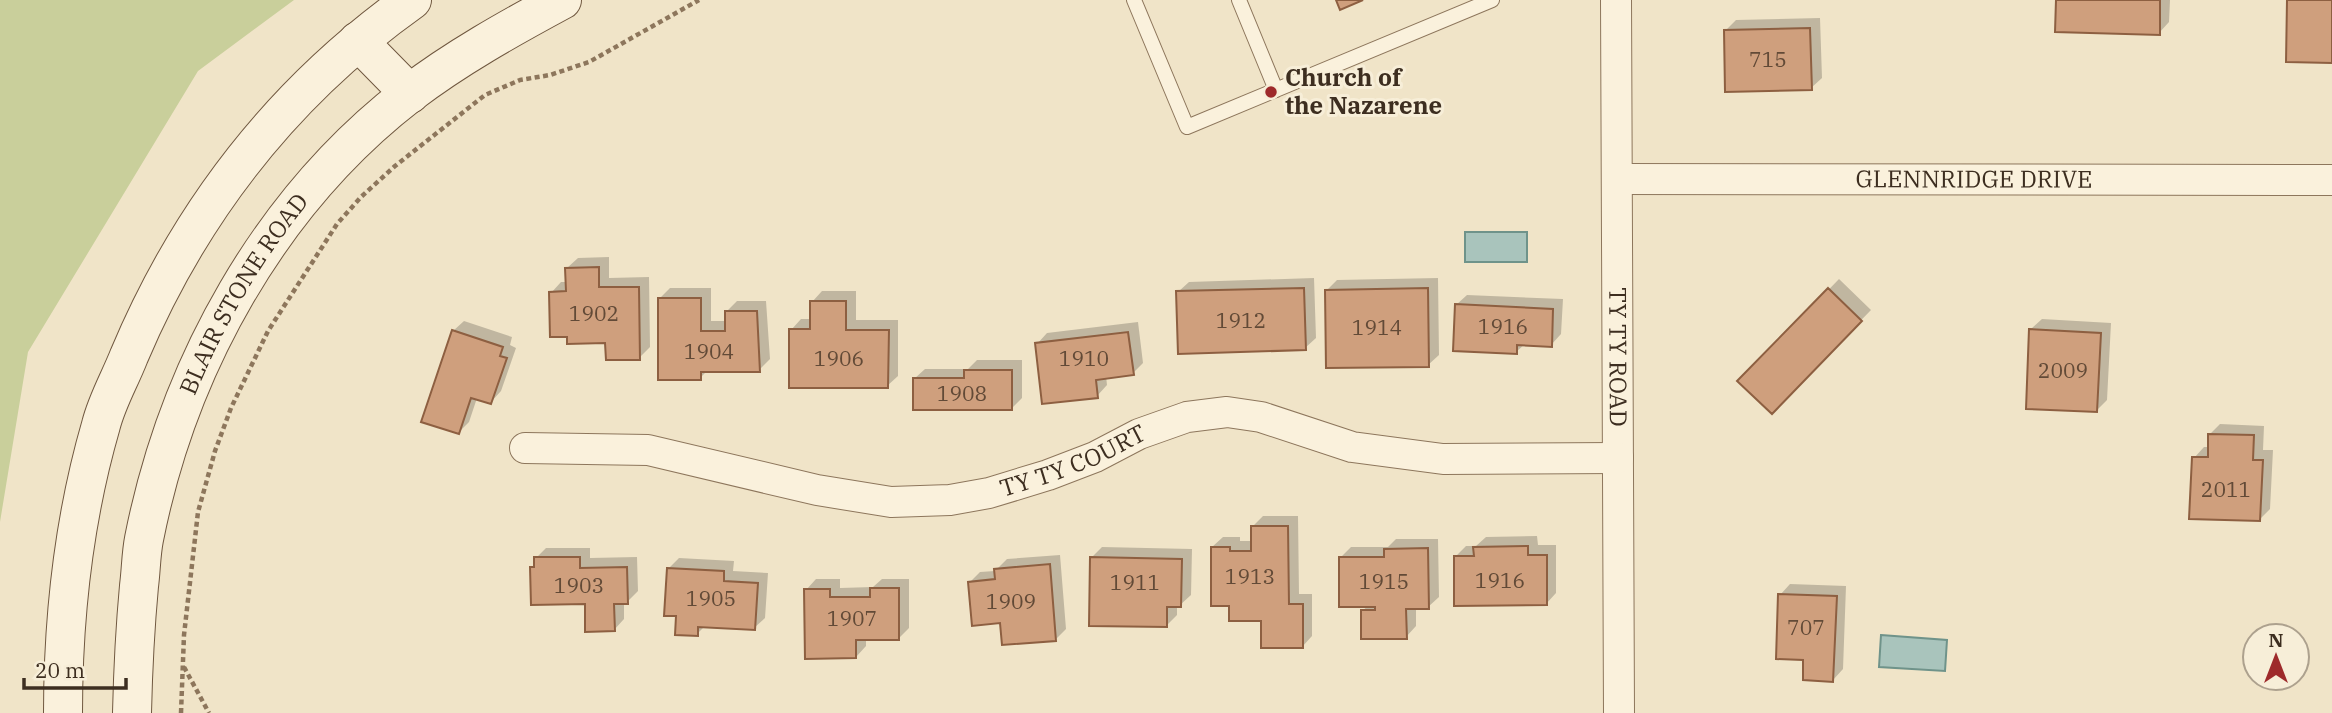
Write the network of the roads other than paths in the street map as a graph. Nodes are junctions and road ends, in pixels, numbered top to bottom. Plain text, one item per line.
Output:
1 (412, 0) edge
2 (562, 0) edge
3 (1134, 0) edge
4 (1239, 0) edge
5 (1492, 0) edge
6 (1616, 0) edge
7 (358, 41) junction
8 (1276, 90) junction
9 (410, 94) junction
10 (1617, 179) junction
11 (2332, 180) edge
12 (525, 448) dead end
13 (1618, 458) junction
14 (63, 713) edge
15 (132, 713) edge
16 (1619, 713) edge

1 - 7 main road
2 - 9 main road, BLAIR STONE ROAD
3 - 8 lane
4 - 8 lane
5 - 8 lane
6 - 10 street, TY TY ROAD
7 - 9 main road
7 - 14 main road
9 - 15 main road, BLAIR STONE ROAD
10 - 11 street, GLENNRIDGE DRIVE
10 - 13 street, TY TY ROAD
12 - 13 street, TY TY COURT
13 - 16 street, TY TY ROAD

